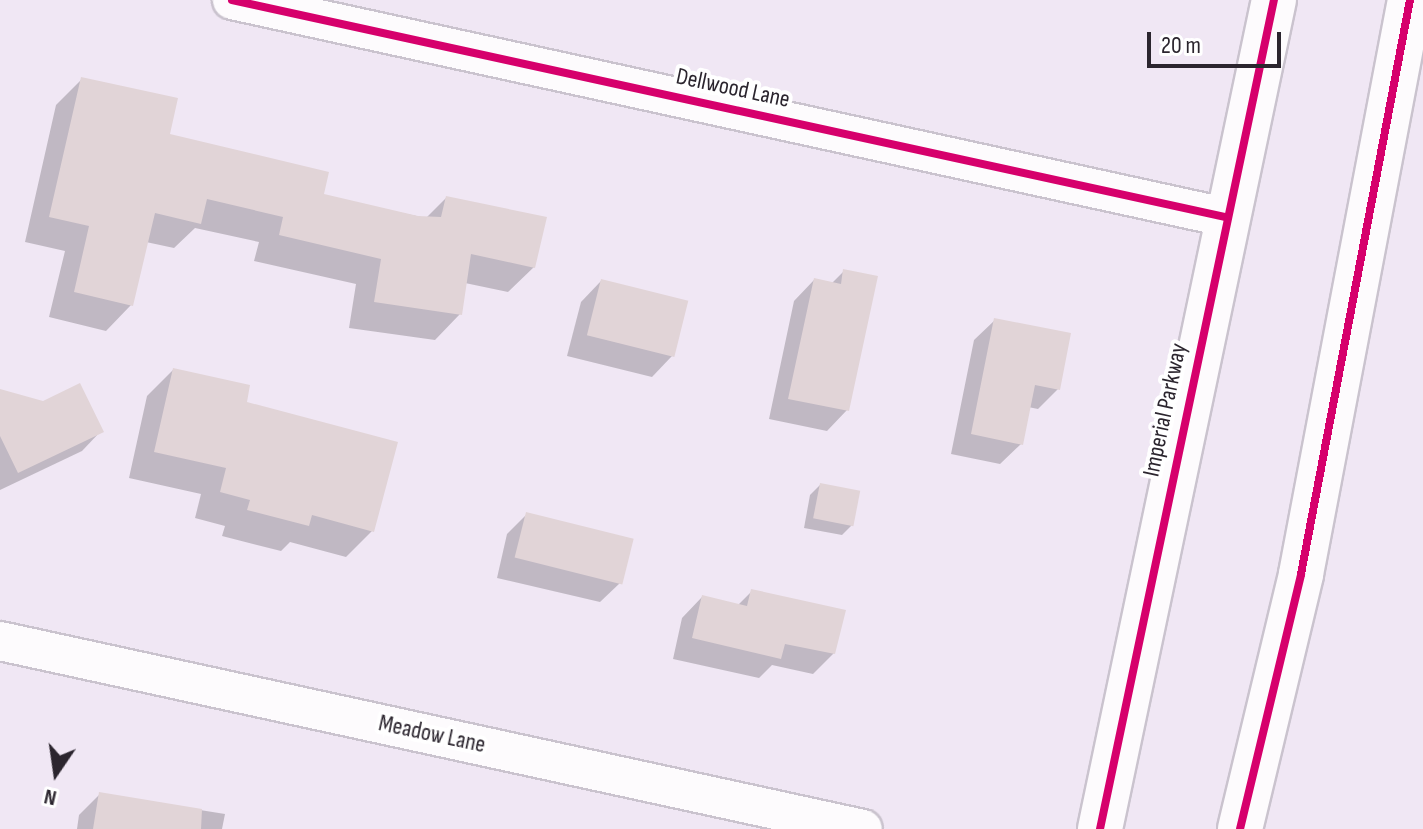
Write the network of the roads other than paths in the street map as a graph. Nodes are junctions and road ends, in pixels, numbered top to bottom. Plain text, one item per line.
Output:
1 (232, 0) edge
2 (1274, 0) edge
3 (1410, 0) edge
4 (1225, 217) junction
5 (0, 641) edge
6 (863, 829) edge
7 (1100, 829) edge
8 (1240, 829) edge

1 - 4 street, Dellwood Lane
2 - 4 main road, Imperial Parkway
3 - 8 main road
4 - 7 main road, Imperial Parkway
5 - 6 street, Meadow Lane

